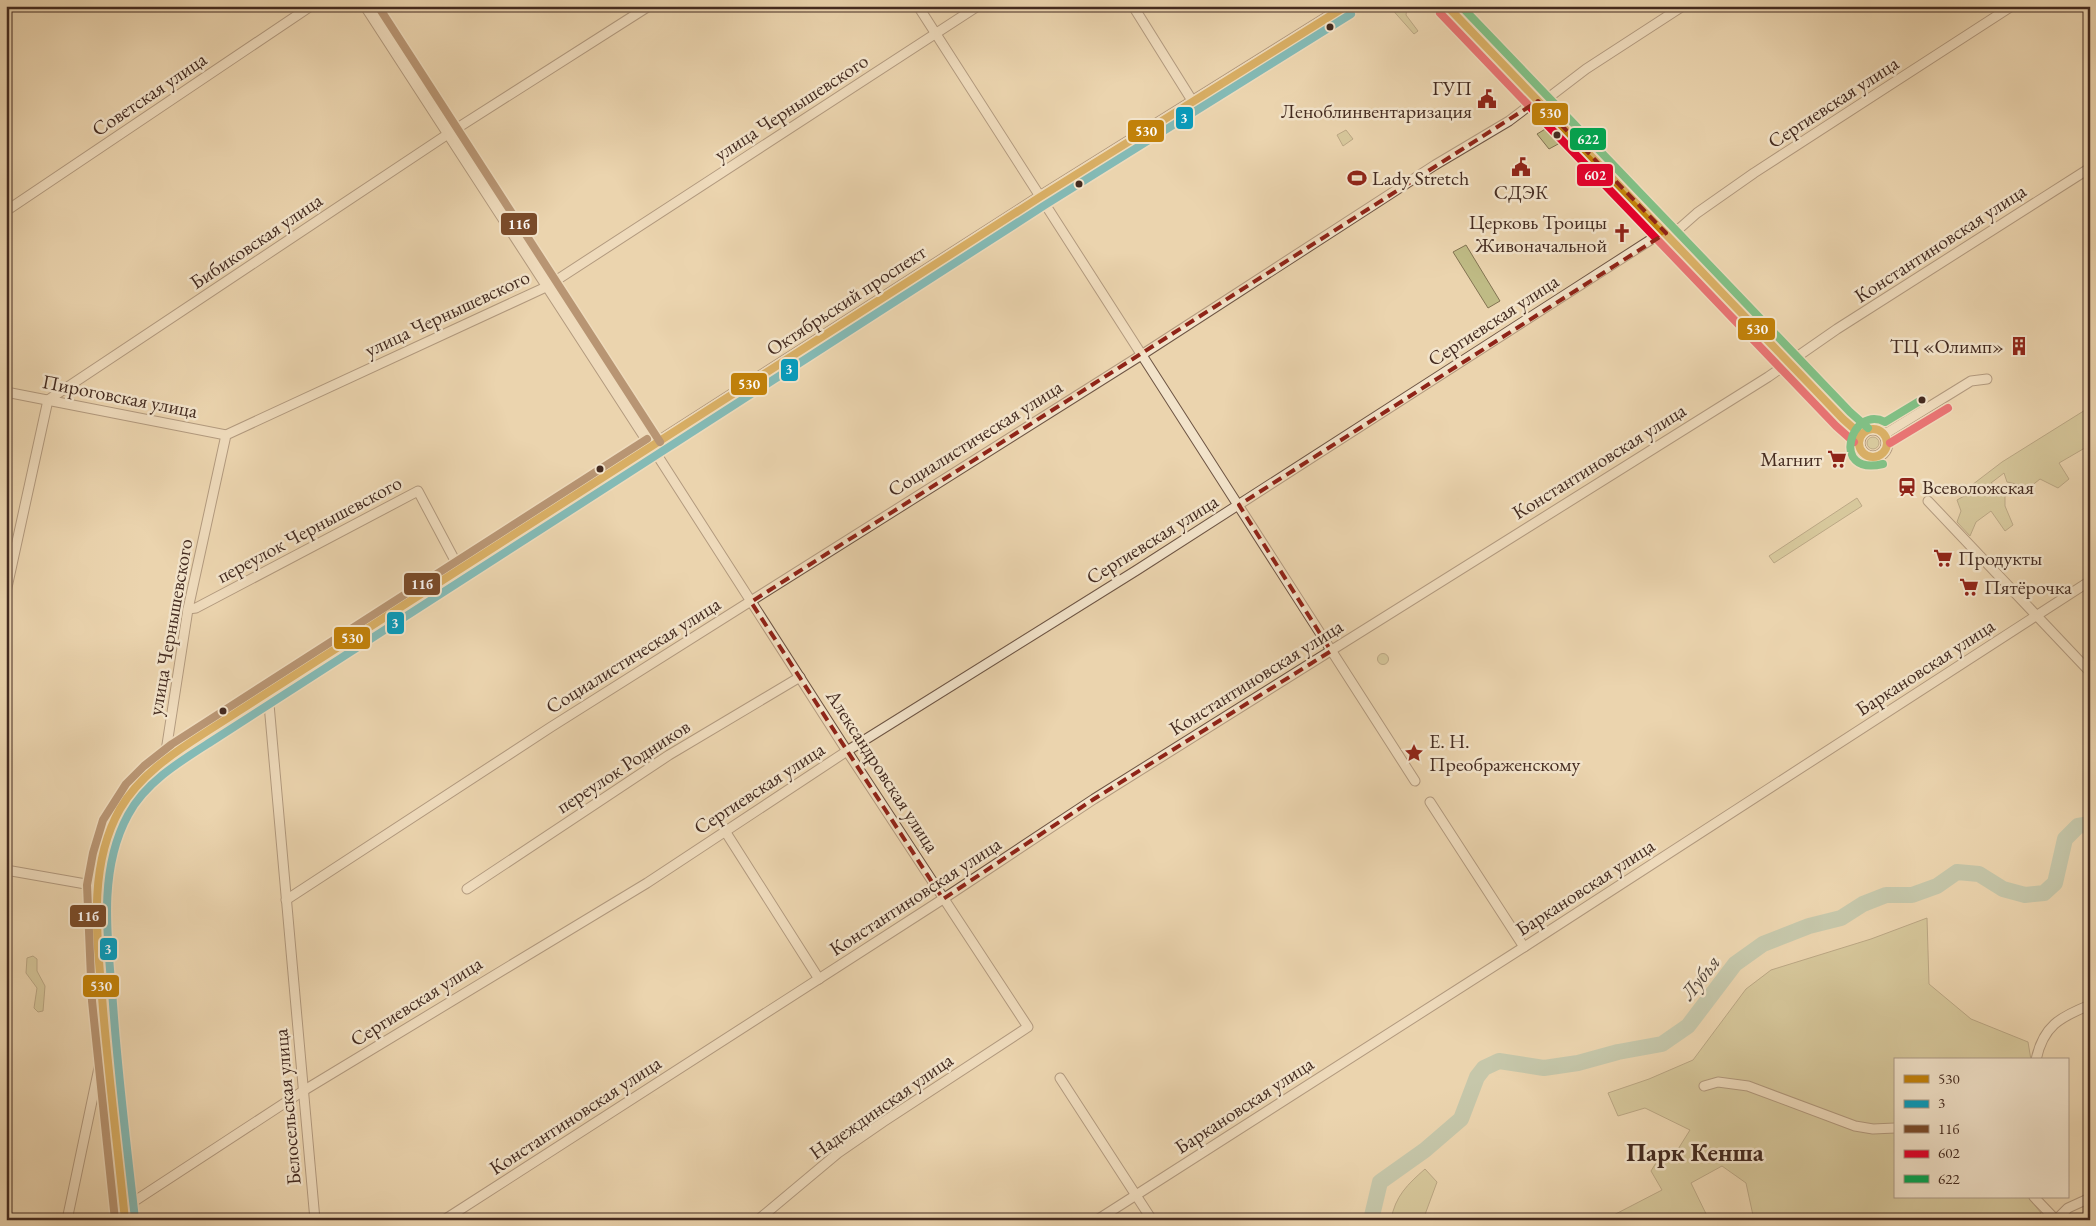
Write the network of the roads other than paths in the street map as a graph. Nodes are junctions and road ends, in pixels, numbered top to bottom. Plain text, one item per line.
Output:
1 (311, 6) edge
2 (366, 6) edge
3 (649, 6) edge
4 (918, 6) edge
5 (978, 6) edge
6 (1133, 6) edge
7 (1346, 6) edge
8 (1447, 6) edge
9 (1683, 6) edge
10 (2012, 6) edge
11 (935, 34) junction
12 (1538, 101) junction
13 (1193, 102) junction
14 (448, 134) junction
15 (2090, 168) edge
16 (1040, 197) junction
17 (6, 211) edge
18 (1666, 233) junction
19 (546, 287) junction
20 (1142, 354) junction
21 (1789, 362) junction
22 (1987, 379) dead end
23 (6, 392) edge
24 (48, 400) junction
25 (1885, 434) junction
26 (226, 435) junction
27 (1862, 435) junction
28 (652, 447) junction
29 (1928, 501) dead end
30 (1239, 505) junction
31 (460, 570) junction
32 (2090, 581) edge
33 (6, 592) edge
34 (751, 602) junction
35 (188, 609) junction
36 (2036, 616) junction
37 (1331, 651) junction
38 (2090, 672) edge
39 (800, 677) junction
40 (268, 693) junction
41 (846, 751) junction
42 (162, 764) junction
43 (1415, 781) dead end
44 (1430, 802) dead end
45 (725, 831) junction
46 (6, 870) edge
47 (97, 886) junction
48 (467, 889) dead end
49 (944, 899) junction
50 (286, 900) junction
51 (1524, 947) junction
52 (820, 979) junction
53 (2090, 1005) edge
54 (1028, 1027) joint
55 (106, 1032) junction
56 (2036, 1058) edge
57 (1060, 1078) dead end
58 (1704, 1086) dead end
59 (303, 1091) junction
60 (1894, 1128) edge
61 (1135, 1195) junction
62 (2035, 1198) edge
63 (2090, 1198) edge
64 (125, 1214) edge
65 (67, 1220) edge
66 (315, 1220) edge
67 (444, 1220) edge
68 (758, 1220) edge
69 (1097, 1220) edge
70 (1152, 1220) edge
71 (2056, 1220) edge

1 - 17 street, Советская улица
2 - 14 street, Александровская улица
3 - 14 street, Бибиковская улица
4 - 11 street
5 - 11 street, улица Чернышевского
6 - 13 street
7 - 13 street, Октябрьский проспект
8 - 12 street
9 - 12 street, Социалистическая улица
10 - 18 street, Сергиевская улица
11 - 16 street
11 - 19 street, улица Чернышевского
12 - 18 street
12 - 20 street, Социалистическая улица
13 - 16 street, Октябрьский проспект
14 - 19 street, Александровская улица
14 - 24 street, Бибиковская улица
15 - 21 street, Константиновская улица
16 - 20 street
16 - 28 street, Октябрьский проспект
18 - 21 street
18 - 30 street, Сергиевская улица
19 - 26 street, улица Чернышевского
19 - 28 street, Александровская улица
20 - 30 street
20 - 34 street, Социалистическая улица
21 - 27 street
21 - 37 street, Константиновская улица
22 - 25 street
23 - 24 street, Пироговская улица
24 - 26 street, Пироговская улица
24 - 33 street
25 - 27 street
25 - 27 street
26 - 35 street, улица Чернышевского
28 - 31 street, Октябрьский проспект
28 - 34 street, Александровская улица
29 - 36 street
30 - 37 street
30 - 41 street, Сергиевская улица
31 - 35 street, переулок Чернышевского
31 - 40 street, Октябрьский проспект
32 - 36 street, Баркановская улица
34 - 39 street, Александровская улица
34 - 50 street, Социалистическая улица
35 - 42 street, улица Чернышевского
36 - 38 street
36 - 51 street, Баркановская улица
37 - 43 street
37 - 49 street, Константиновская улица
39 - 41 street, Александровская улица
39 - 48 street, переулок Родников
40 - 42 street, Октябрьский проспект
40 - 50 street, Белосельская улица
41 - 45 street, Сергиевская улица
41 - 49 street, Александровская улица
42 - 47 street, Октябрьский проспект
44 - 51 street
45 - 52 street
45 - 59 street, Сергиевская улица
46 - 47 street
47 - 55 street, Октябрьский проспект
49 - 52 street, Константиновская улица
49 - 54 street, Александровская улица
50 - 59 street, Белосельская улица
51 - 61 street, Баркановская улица
52 - 67 street, Константиновская улица
53 - 56 street
54 - 68 street, Надеждинская улица
55 - 64 street, Октябрьский проспект
55 - 65 street
57 - 61 street
58 - 60 street
59 - 64 street, Сергиевская улица
59 - 66 street, Белосельская улица
61 - 69 street, Баркановская улица
61 - 70 street
62 - 71 street
63 - 71 street

